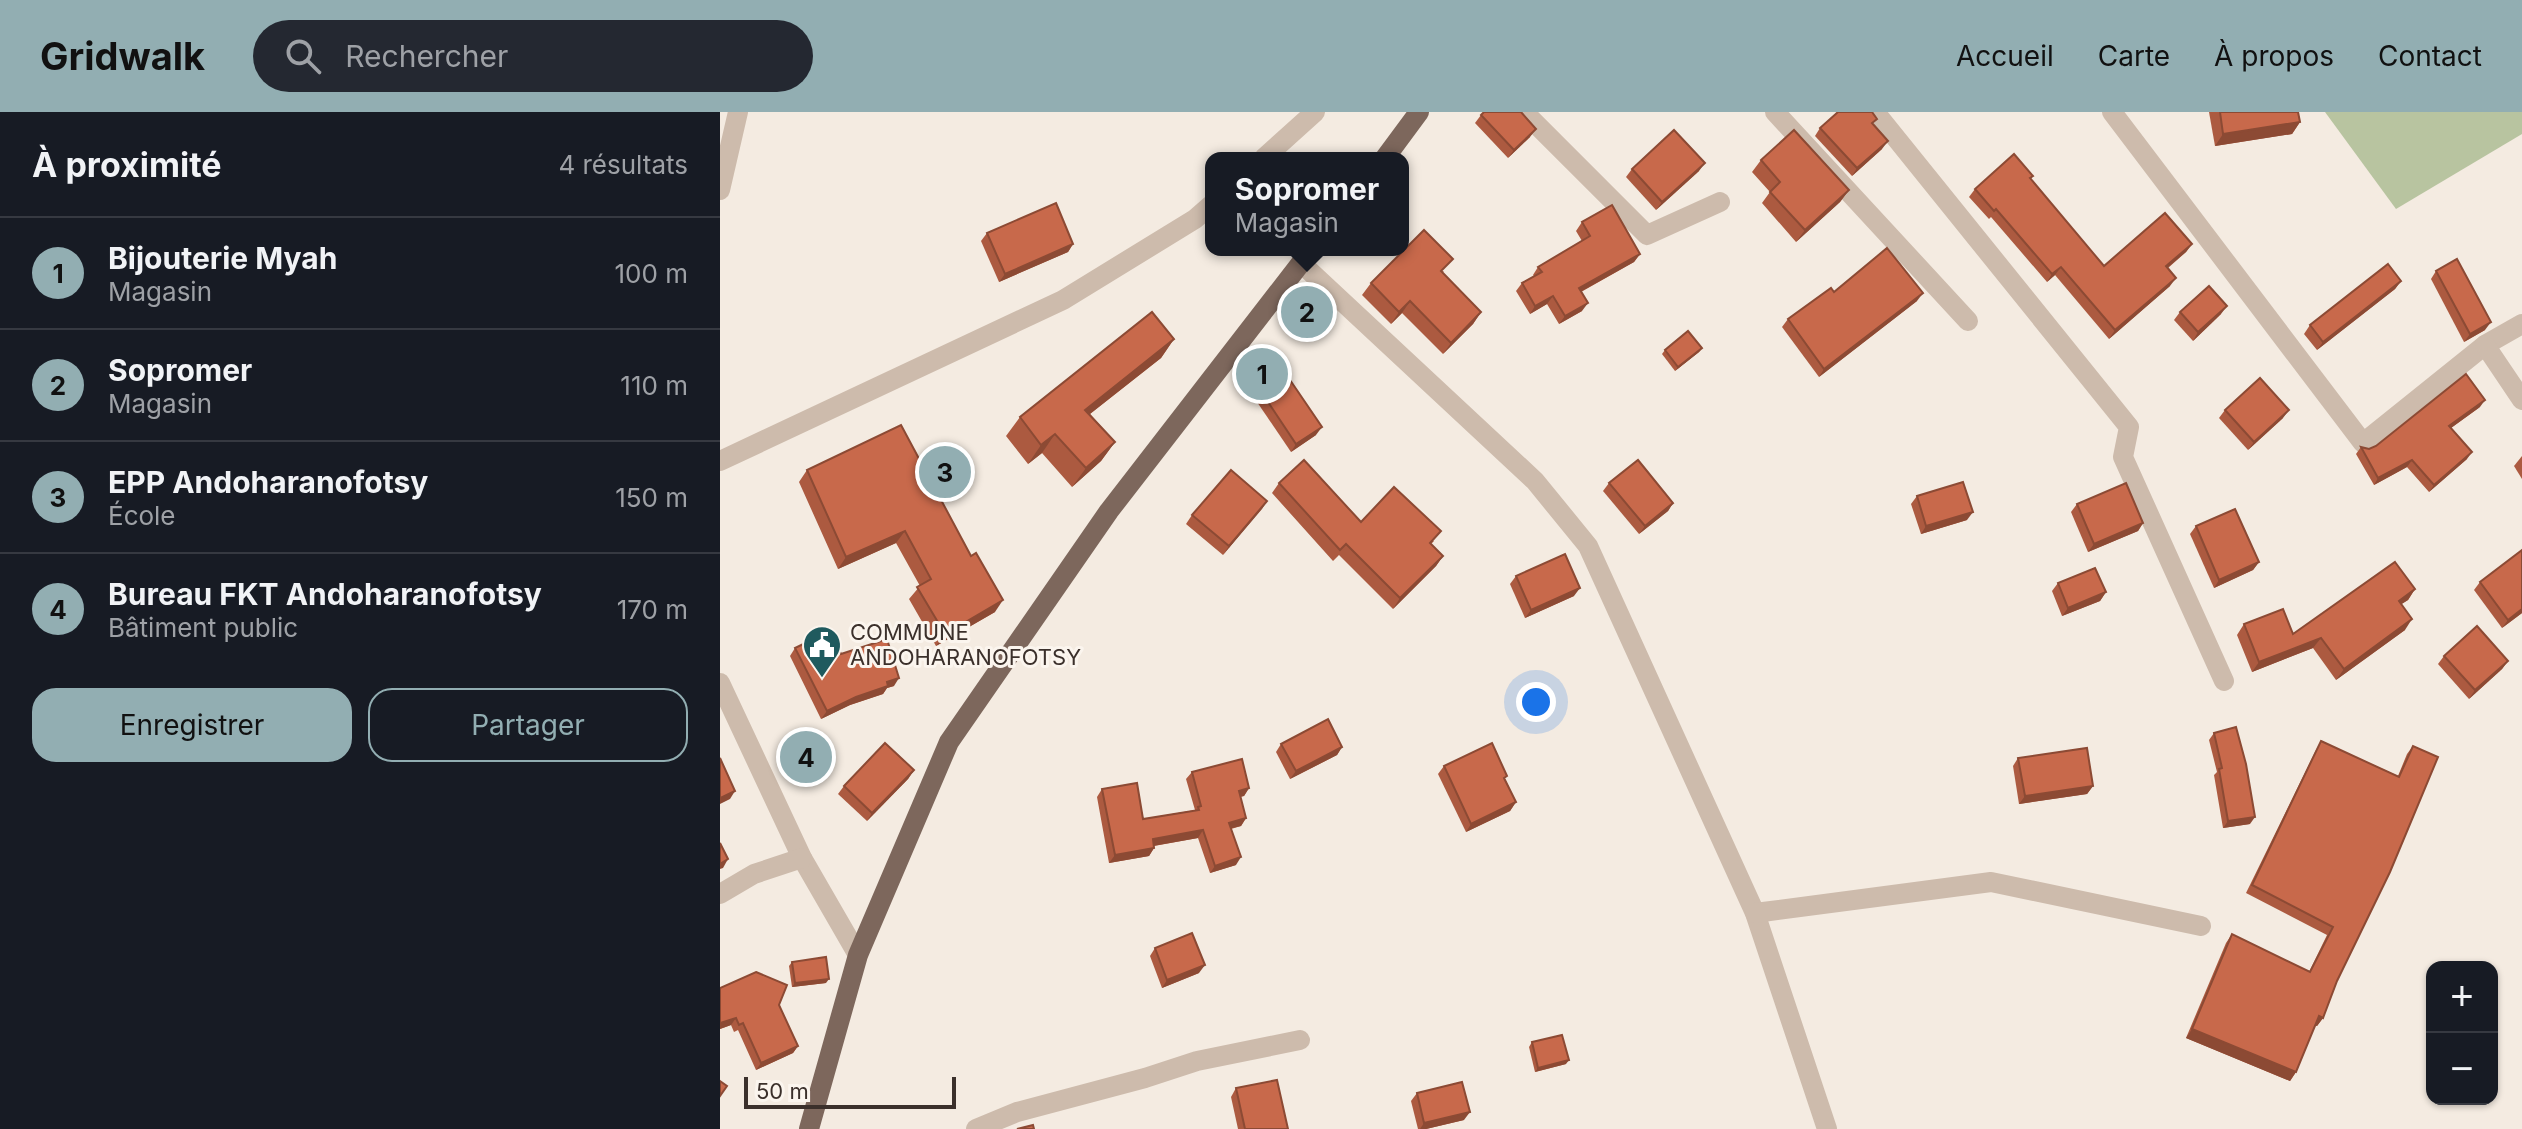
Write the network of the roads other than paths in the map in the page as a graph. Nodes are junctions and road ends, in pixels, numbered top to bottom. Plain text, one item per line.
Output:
1 (738, 112) edge
2 (1315, 112) edge
3 (1419, 112) edge
4 (1524, 112) edge
5 (1775, 112) edge
6 (1875, 112) edge
7 (2112, 112) edge
8 (1271, 152) edge
9 (1389, 152) edge
10 (720, 190) edge
11 (1720, 202) dead end
12 (1205, 210) edge
13 (1306, 256) edge
14 (1968, 321) dead end
15 (2522, 324) edge
16 (2485, 345) junction
17 (2522, 400) edge
18 (720, 461) edge
19 (2224, 681) dead end
20 (720, 683) edge
21 (802, 858) junction
22 (720, 894) edge
23 (1755, 913) junction
24 (2201, 926) dead end
25 (858, 955) junction
26 (1300, 1040) dead end
27 (809, 1129) edge
28 (976, 1129) edge
29 (1827, 1129) edge

1 - 10 street
2 - 8 street
3 - 9 main road
4 - 11 street
5 - 14 street
6 - 19 street
7 - 16 street
12 - 18 street
13 - 23 street
13 - 25 main road
15 - 16 street
16 - 17 street
20 - 21 street
21 - 22 street
21 - 25 street
23 - 24 street
23 - 29 street
25 - 27 main road
26 - 28 street

